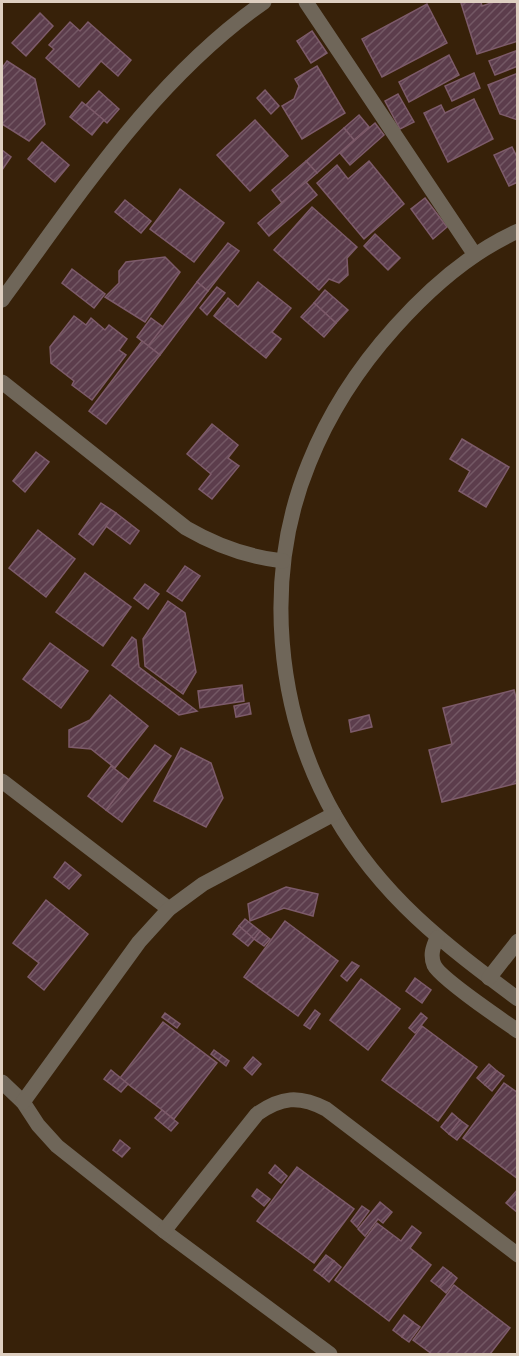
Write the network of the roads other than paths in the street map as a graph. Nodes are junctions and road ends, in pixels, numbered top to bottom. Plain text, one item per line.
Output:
1 (264, 2) edge
2 (306, 2) edge
3 (518, 231) edge
4 (475, 255) junction
5 (2, 300) edge
6 (2, 382) edge
7 (283, 561) junction
8 (2, 781) edge
9 (334, 814) junction
10 (170, 909) junction
11 (437, 938) junction
12 (518, 940) edge
13 (489, 978) junction
14 (518, 999) edge
15 (518, 1031) edge
16 (2, 1082) edge
17 (23, 1102) junction
18 (164, 1231) junction
19 (518, 1255) edge
20 (330, 1354) edge

1 - 5 street
2 - 4 street
3 - 4 street
4 - 7 street
6 - 7 street
7 - 9 street
8 - 10 street
9 - 10 street
9 - 11 street
10 - 17 street
11 - 13 street
11 - 15 street
12 - 13 street
13 - 14 street
16 - 17 street
17 - 18 street
18 - 19 street
18 - 20 street

